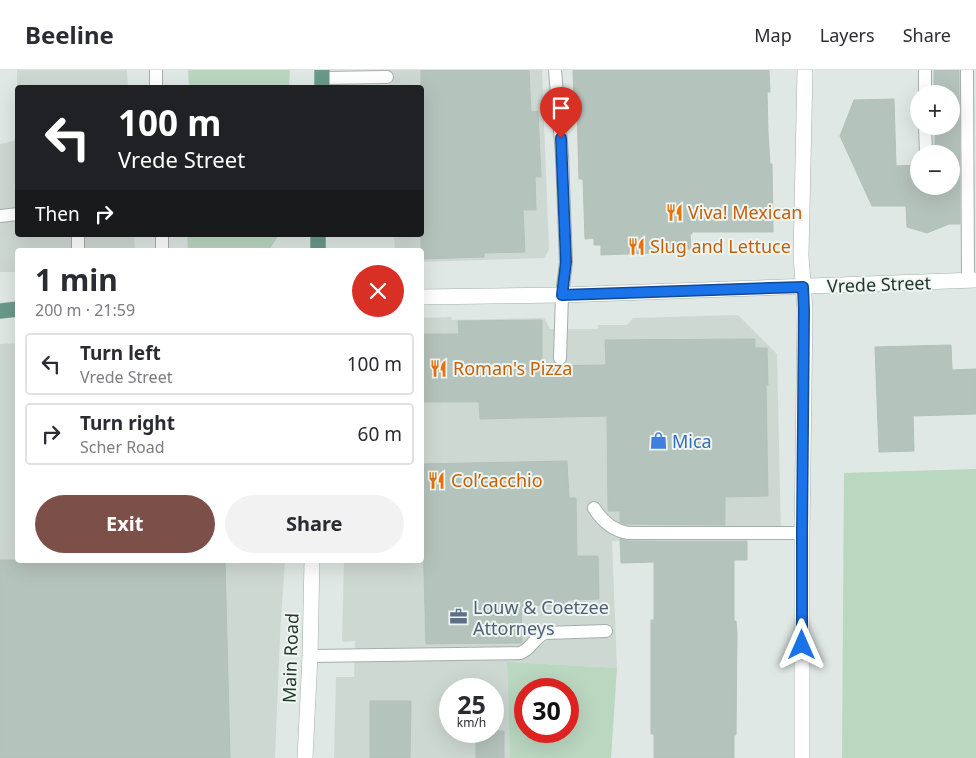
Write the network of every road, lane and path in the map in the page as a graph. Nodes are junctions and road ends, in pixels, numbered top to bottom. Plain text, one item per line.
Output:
1 (156, 70) edge
2 (555, 70) edge
3 (805, 70) edge
4 (925, 70) edge
5 (967, 70) edge
6 (387, 77) dead end
7 (322, 78) edge
8 (156, 85) edge
9 (925, 85) edge
10 (972, 172) edge
11 (15, 214) edge
12 (0, 216) edge
13 (972, 280) edge
14 (803, 287) junction
15 (562, 295) junction
16 (424, 297) edge
17 (15, 309) edge
18 (0, 311) edge
19 (560, 358) dead end
20 (594, 508) dead end
21 (802, 533) junction
22 (312, 563) edge
23 (606, 631) dead end
24 (310, 656) junction
25 (306, 758) edge
26 (802, 758) edge

1 - 8 lane
2 - 15 lane
3 - 14 street
4 - 9 lane
5 - 10 lane
6 - 7 lane
10 - 13 lane
11 - 12 lane
13 - 14 street, Vrede Street
14 - 15 street, Vrede Street
14 - 21 street
15 - 16 street, Vrede Street
15 - 19 lane
17 - 18 main road
20 - 21 lane
21 - 26 street
22 - 24 street, Main Road
23 - 24 lane
24 - 25 street, Main Road

